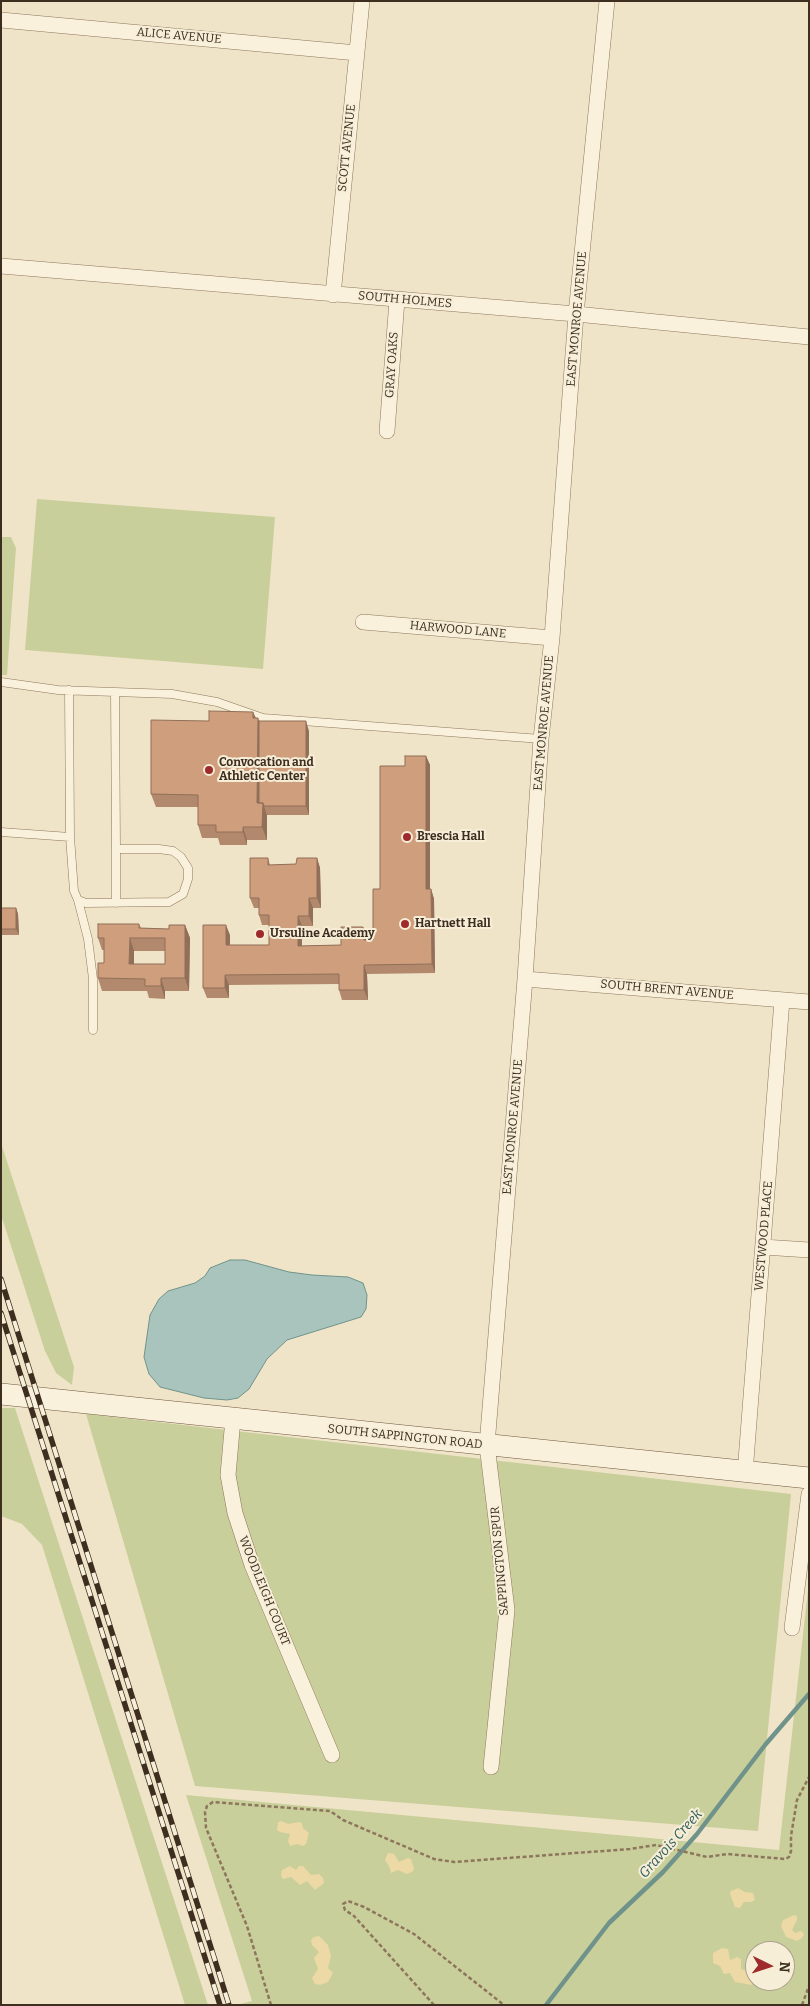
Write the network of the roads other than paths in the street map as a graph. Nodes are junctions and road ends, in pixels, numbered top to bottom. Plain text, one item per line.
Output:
1 (362, 1) edge
2 (607, 1) edge
3 (1, 20) edge
4 (357, 53) junction
5 (1, 266) edge
6 (333, 295) junction
7 (397, 300) junction
8 (576, 314) junction
9 (809, 337) edge
10 (387, 431) dead end
11 (364, 622) dead end
12 (552, 638) junction
13 (1, 682) edge
14 (69, 690) junction
15 (115, 692) junction
16 (541, 739) junction
17 (1, 832) edge
18 (70, 837) junction
19 (116, 849) junction
20 (78, 900) junction
21 (116, 902) junction
22 (525, 979) junction
23 (782, 1000) junction
24 (809, 1002) edge
25 (93, 1030) dead end
26 (763, 1247) junction
27 (809, 1250) edge
28 (1, 1394) edge
29 (233, 1419) junction
30 (488, 1445) junction
31 (745, 1472) junction
32 (809, 1478) edge
33 (809, 1494) edge
34 (792, 1628) dead end
35 (332, 1756) dead end
36 (491, 1767) dead end

1 - 4 street, SCOTT AVENUE
2 - 8 street, EAST MONROE AVENUE
3 - 4 street, ALICE AVENUE
4 - 6 street, SCOTT AVENUE
5 - 6 street, SOUTH HOLMES
6 - 7 street, SOUTH HOLMES
7 - 8 street, SOUTH HOLMES
7 - 10 street, GRAY OAKS
8 - 9 street, SOUTH HOLMES
8 - 12 street, EAST MONROE AVENUE
11 - 12 street, HARWOOD LANE
12 - 16 street, EAST MONROE AVENUE
13 - 14 lane
14 - 15 lane
14 - 18 lane
15 - 16 lane
15 - 19 lane
16 - 22 street, EAST MONROE AVENUE
17 - 18 lane
18 - 20 lane
19 - 21 lane
19 - 21 lane
20 - 21 lane
20 - 25 lane
22 - 23 street, SOUTH BRENT AVENUE
22 - 30 street, EAST MONROE AVENUE
23 - 24 street, SOUTH BRENT AVENUE
23 - 26 street, WESTWOOD PLACE
26 - 27 street
26 - 31 street, WESTWOOD PLACE
28 - 29 street, SOUTH SAPPINGTON ROAD
29 - 30 street, SOUTH SAPPINGTON ROAD
29 - 35 street, WOODLEIGH COURT
30 - 31 street, SOUTH SAPPINGTON ROAD
30 - 36 street, SAPPINGTON SPUR
31 - 32 street, SOUTH SAPPINGTON ROAD
33 - 34 street

